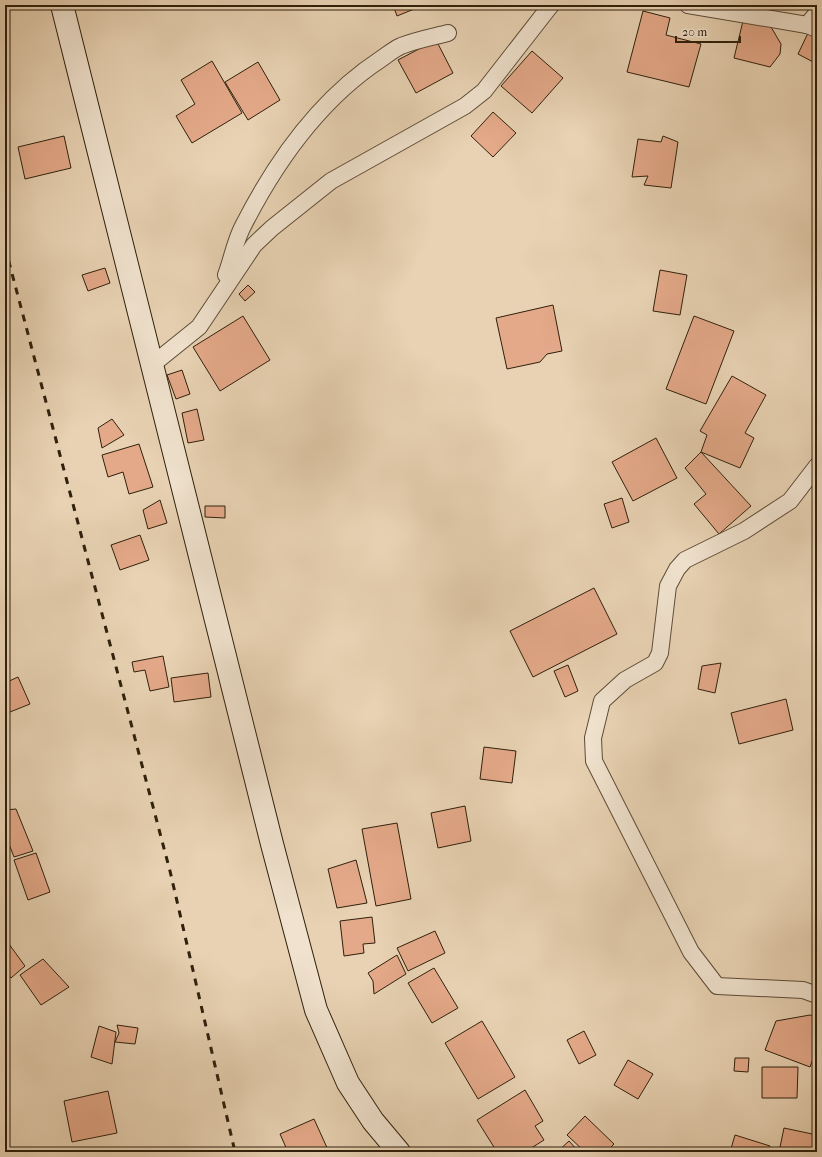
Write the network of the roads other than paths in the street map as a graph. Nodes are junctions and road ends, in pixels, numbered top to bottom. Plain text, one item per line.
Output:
1 (62, 5) edge
2 (552, 5) edge
3 (688, 5) edge
4 (814, 22) edge
5 (448, 33) dead end
6 (220, 294) junction
7 (153, 364) junction
8 (817, 466) edge
9 (817, 995) edge
10 (399, 1152) edge

1 - 7 street
2 - 6 street
3 - 4 street
5 - 6 street
6 - 7 street
7 - 10 street
8 - 9 street

